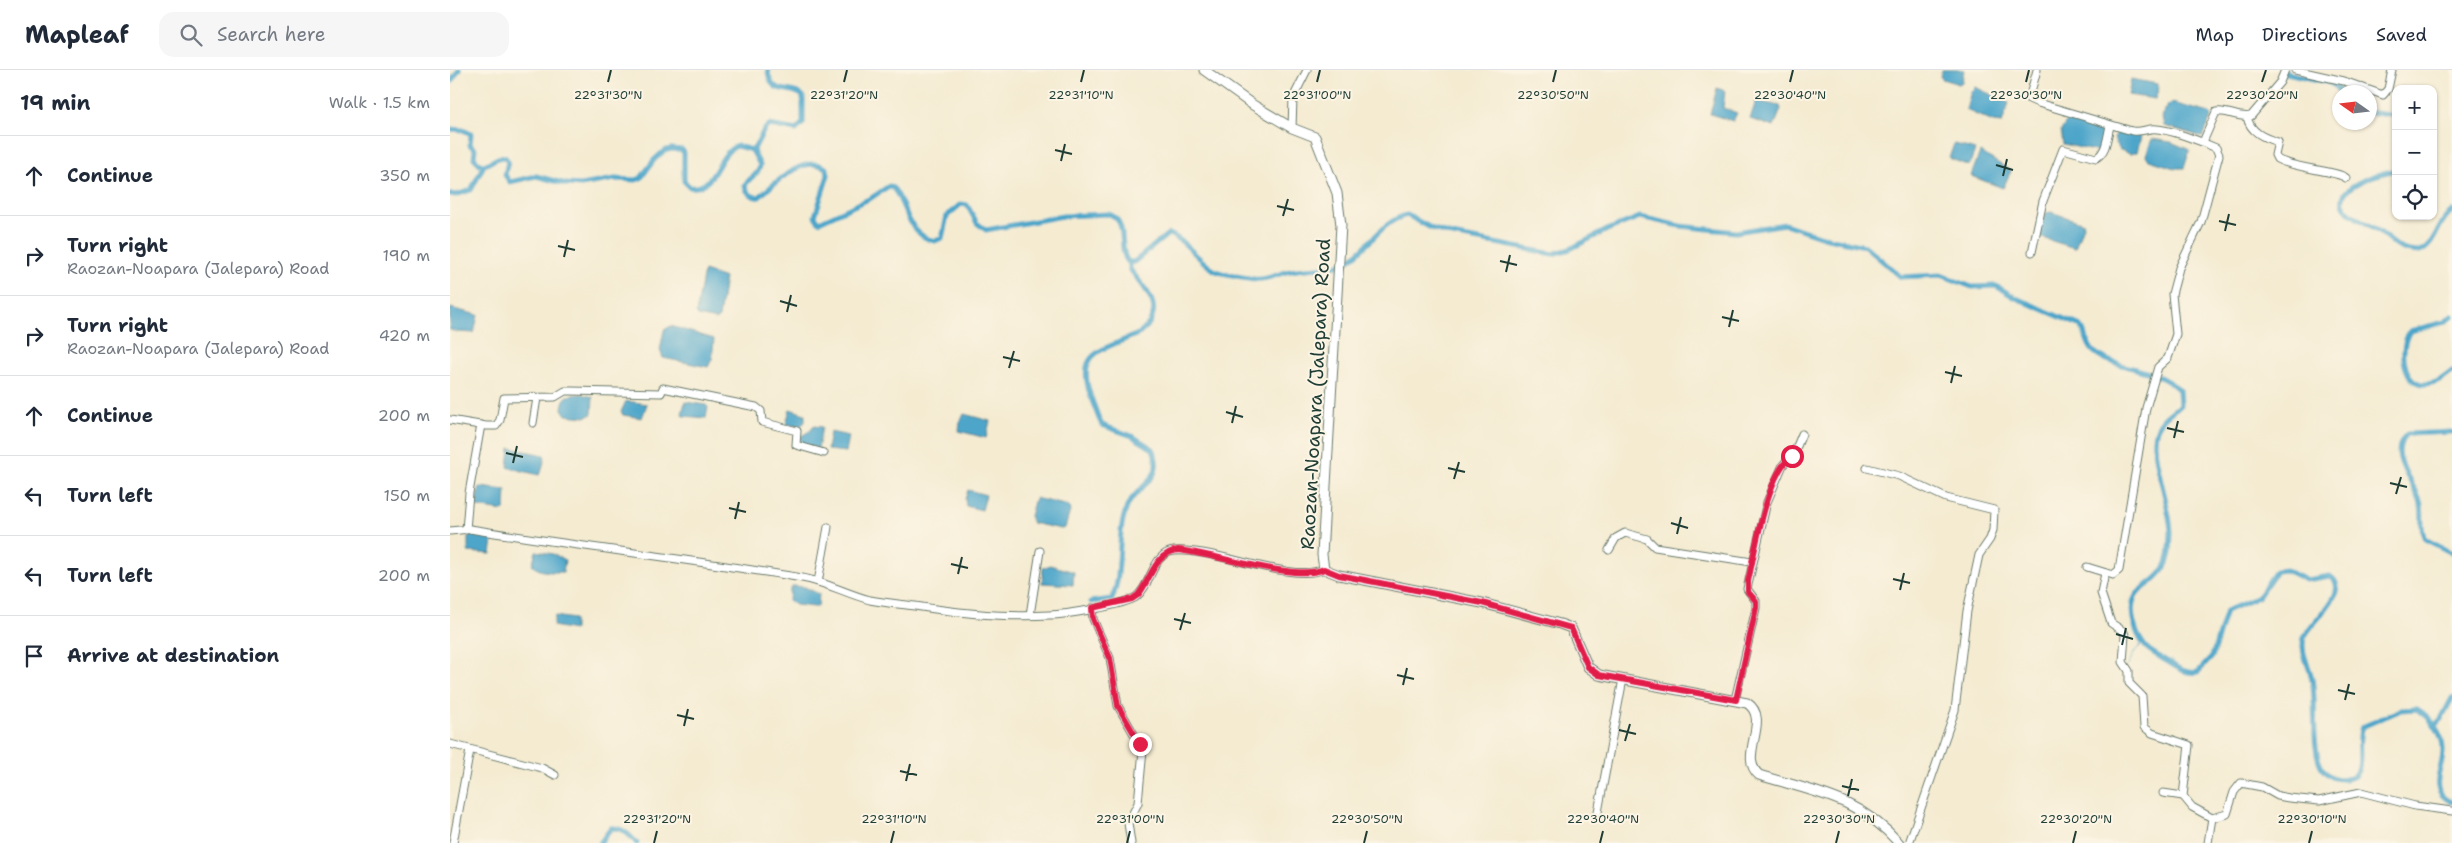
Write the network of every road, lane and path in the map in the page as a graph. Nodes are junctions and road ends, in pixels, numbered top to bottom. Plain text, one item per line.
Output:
1 (1204, 70) edge
2 (1307, 70) edge
3 (2037, 70) edge
4 (2295, 70) edge
5 (2392, 70) edge
6 (2284, 73) edge
7 (2247, 117) junction
8 (2110, 126) junction
9 (1296, 130) junction
10 (2203, 142) junction
11 (2346, 178) dead end
12 (2032, 252) dead end
13 (538, 398) junction
14 (450, 420) edge
15 (533, 423) dead end
16 (481, 425) junction
17 (1802, 434) dead end
18 (824, 453) dead end
19 (1867, 468) dead end
20 (828, 527) dead end
21 (466, 530) junction
22 (450, 531) edge
23 (1609, 550) dead end
24 (1040, 551) dead end
25 (1752, 562) junction
26 (2087, 567) dead end
27 (1324, 569) junction
28 (2105, 573) junction
29 (818, 582) junction
30 (1092, 608) junction
31 (1030, 615) junction
32 (1623, 679) junction
33 (1736, 700) junction
34 (450, 744) edge
35 (470, 750) junction
36 (555, 775) dead end
37 (2163, 793) dead end
38 (2183, 796) junction
39 (2452, 811) edge
40 (1598, 812) dead end
41 (2212, 818) junction
42 (453, 843) edge
43 (1131, 843) edge
44 (1899, 843) edge
45 (1909, 843) edge
46 (2208, 843) edge

1 - 9 main road, Raozan-Noapara (Jalepara) Road
2 - 9 street
3 - 8 street
4 - 5 street
6 - 7 street
7 - 10 street
7 - 11 street
8 - 10 street
8 - 12 street
9 - 27 main road, Raozan-Noapara (Jalepara) Road
10 - 28 street
13 - 15 street
13 - 16 street
13 - 18 street
14 - 16 street
16 - 21 street
17 - 25 street
19 - 45 street
20 - 29 street
21 - 22 street
21 - 29 street
23 - 25 street
24 - 31 street
25 - 33 street
26 - 28 street
27 - 30 street
27 - 32 main road, Raozan-Noapara (Jalepara) Road
28 - 38 street
29 - 31 street
30 - 31 street
30 - 43 street
32 - 33 main road, Raozan-Noapara (Jalepara) Road
32 - 40 street
33 - 44 main road, Raozan-Noapara (Jalepara) Road
34 - 35 street
35 - 36 street
35 - 42 street
37 - 38 street
38 - 41 street
39 - 41 street
41 - 46 street

